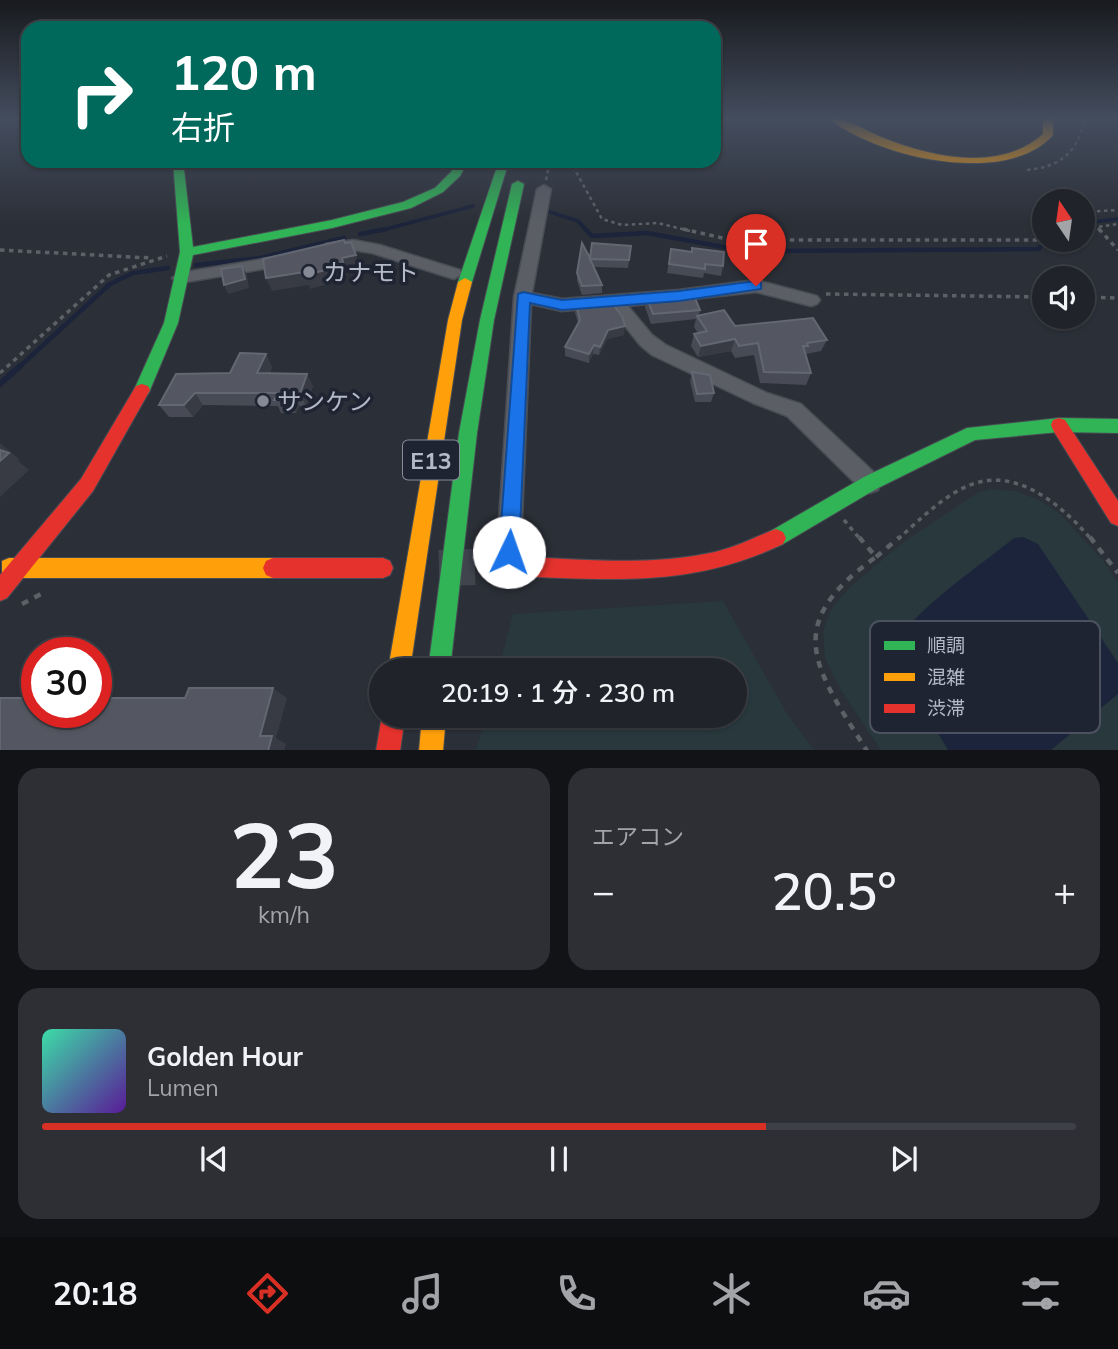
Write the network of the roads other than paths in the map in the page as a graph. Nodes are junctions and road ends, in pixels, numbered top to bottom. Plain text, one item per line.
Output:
1 (927, 154) edge
2 (1017, 154) edge
3 (179, 168) edge
4 (459, 168) edge
5 (502, 168) edge
6 (522, 170) dead end
7 (544, 189) road end
8 (187, 252) junction
9 (454, 274) dead end
10 (180, 278) junction
11 (523, 297) junction
12 (614, 300) junction
13 (811, 300) road end
14 (1059, 425) junction
15 (1118, 426) edge
16 (870, 483) junction
17 (1118, 517) edge
18 (22, 566) junction
19 (508, 566) joint
20 (383, 568) dead end
21 (0, 569) edge
22 (0, 591) edge
23 (401, 658) edge
24 (440, 658) edge
25 (391, 728) edge
26 (433, 728) edge
27 (388, 750) edge
28 (431, 750) edge

1 - 2 main road
3 - 8 main road
4 - 8 main road
5 - 23 main road, E13
6 - 24 main road, E13
7 - 11 street
8 - 10 main road
9 - 10 street
10 - 18 main road
11 - 12 street
11 - 19 street
12 - 13 street
12 - 16 street
14 - 15 main road
14 - 16 main road
14 - 17 main road
16 - 19 main road
18 - 20 main road
18 - 21 main road
18 - 22 main road
25 - 27 main road
26 - 28 main road

